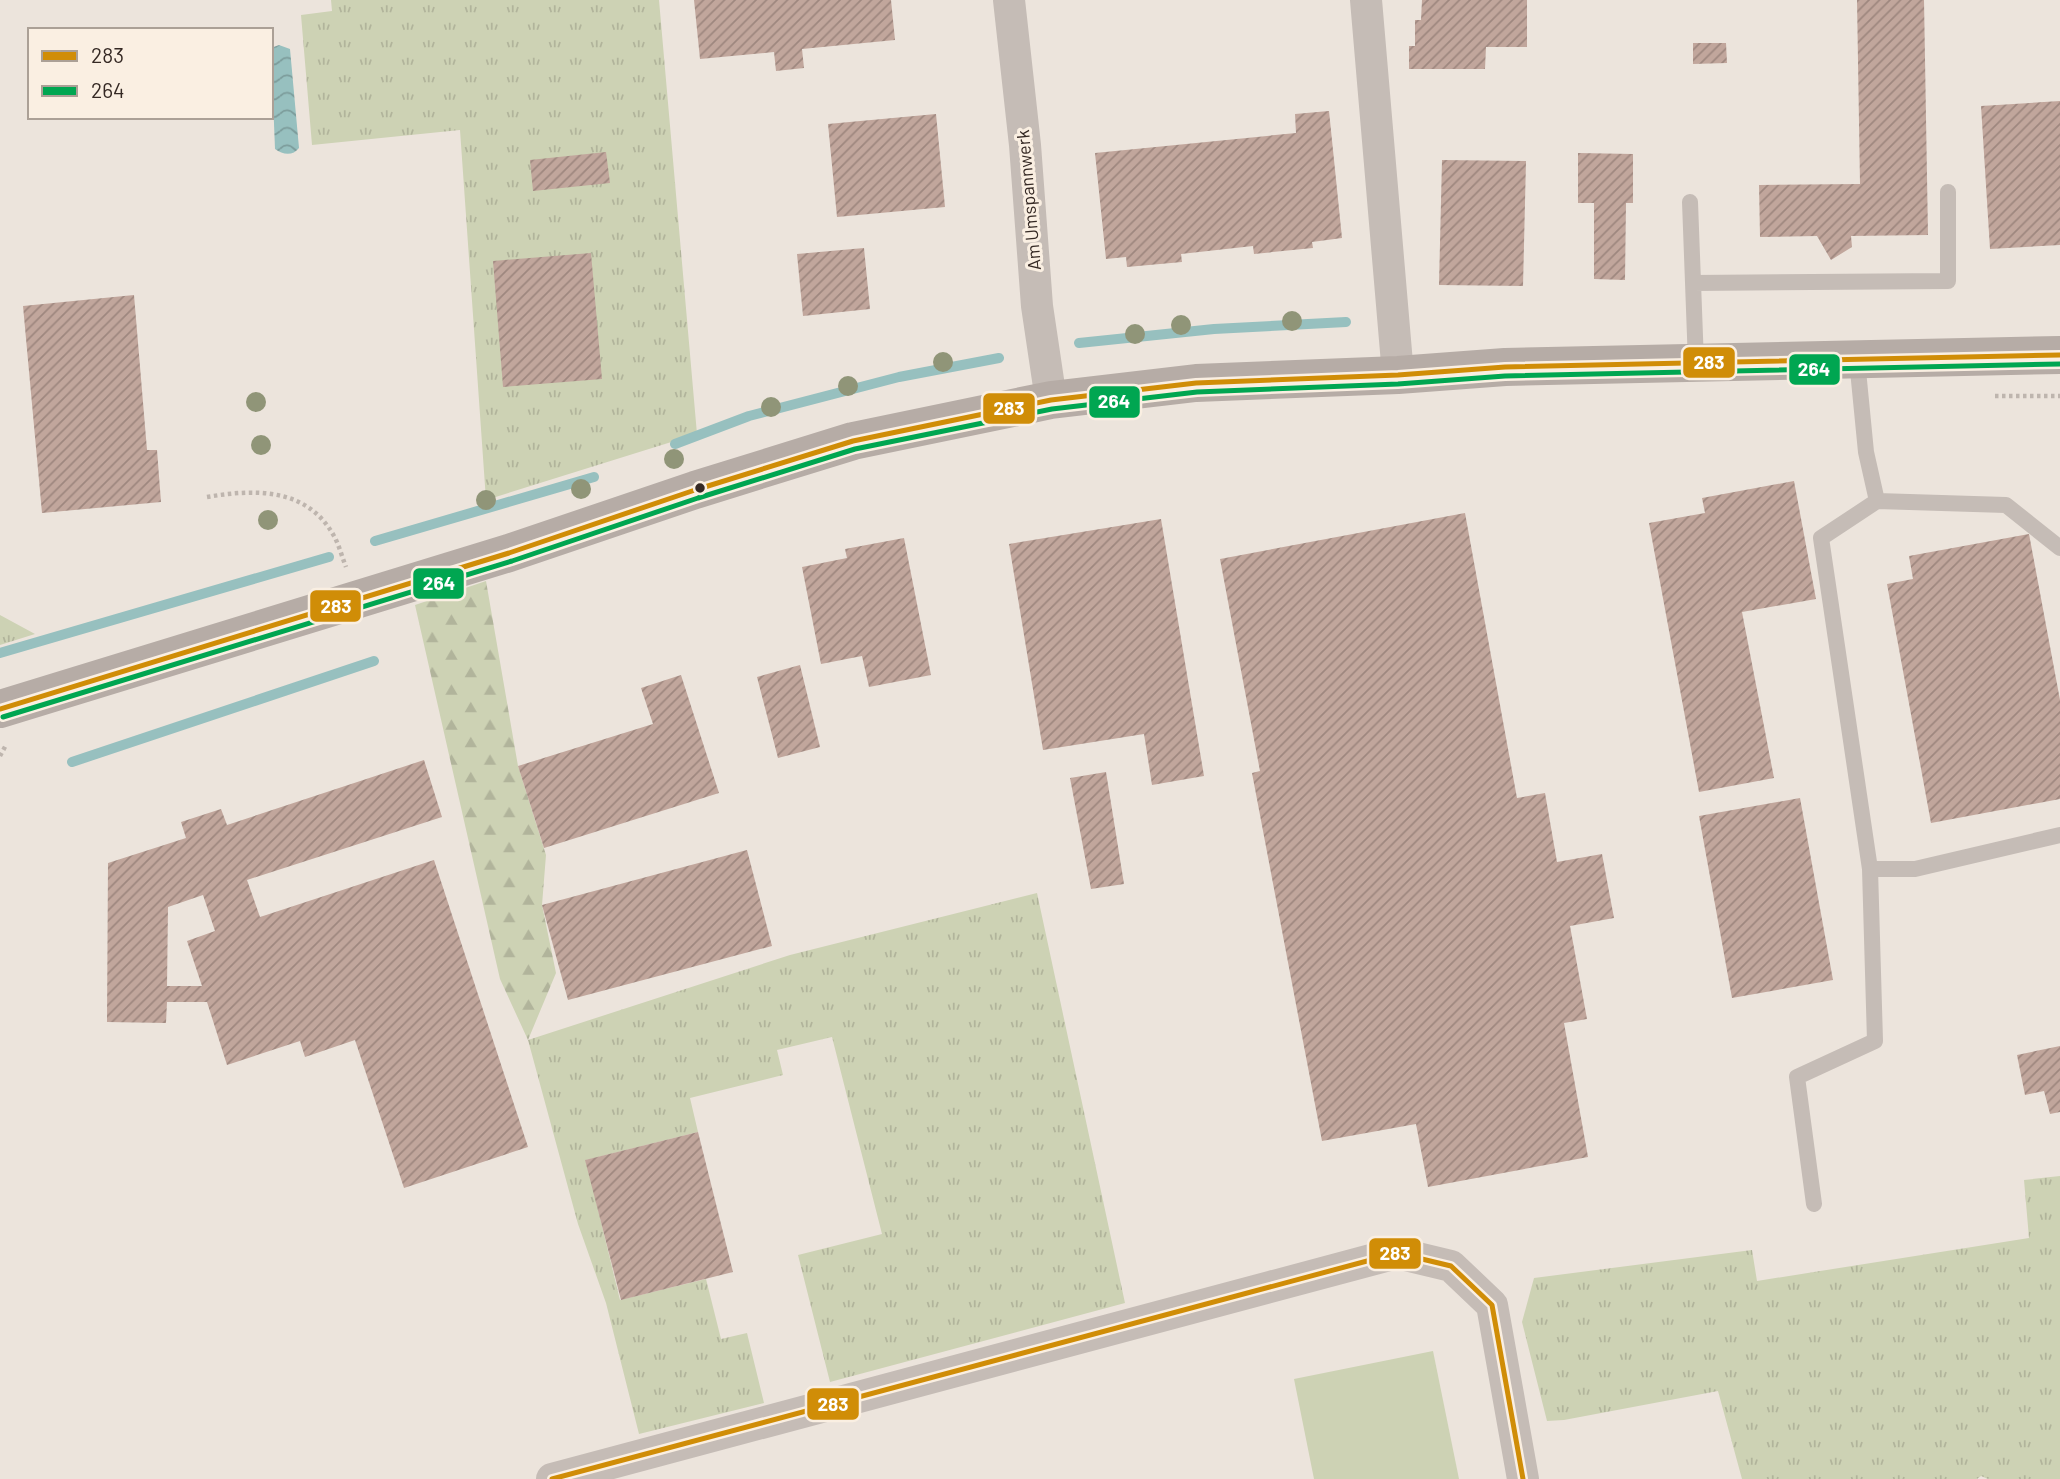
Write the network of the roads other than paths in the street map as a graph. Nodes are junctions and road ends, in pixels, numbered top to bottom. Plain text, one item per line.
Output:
1 (1009, 0) edge
2 (1366, 0) edge
3 (1948, 192) dead end
4 (1690, 202) dead end
5 (1693, 284) junction
6 (2060, 355) edge
7 (1857, 359) junction
8 (1696, 363) junction
9 (1398, 375) junction
10 (1051, 400) junction
11 (1877, 501) junction
12 (2060, 548) edge
13 (0, 709) edge
14 (2060, 835) edge
15 (1870, 869) junction
16 (1814, 1204) dead end
17 (552, 1479) edge
18 (1523, 1479) edge

1 - 10 street, Am Umspannwerk
2 - 9 street
3 - 5 lane
4 - 5 lane
5 - 8 lane
6 - 7 main road
7 - 8 main road
7 - 11 lane
8 - 9 main road
9 - 10 main road
10 - 13 main road
11 - 12 lane
11 - 15 lane
14 - 15 lane
15 - 16 lane
17 - 18 street

